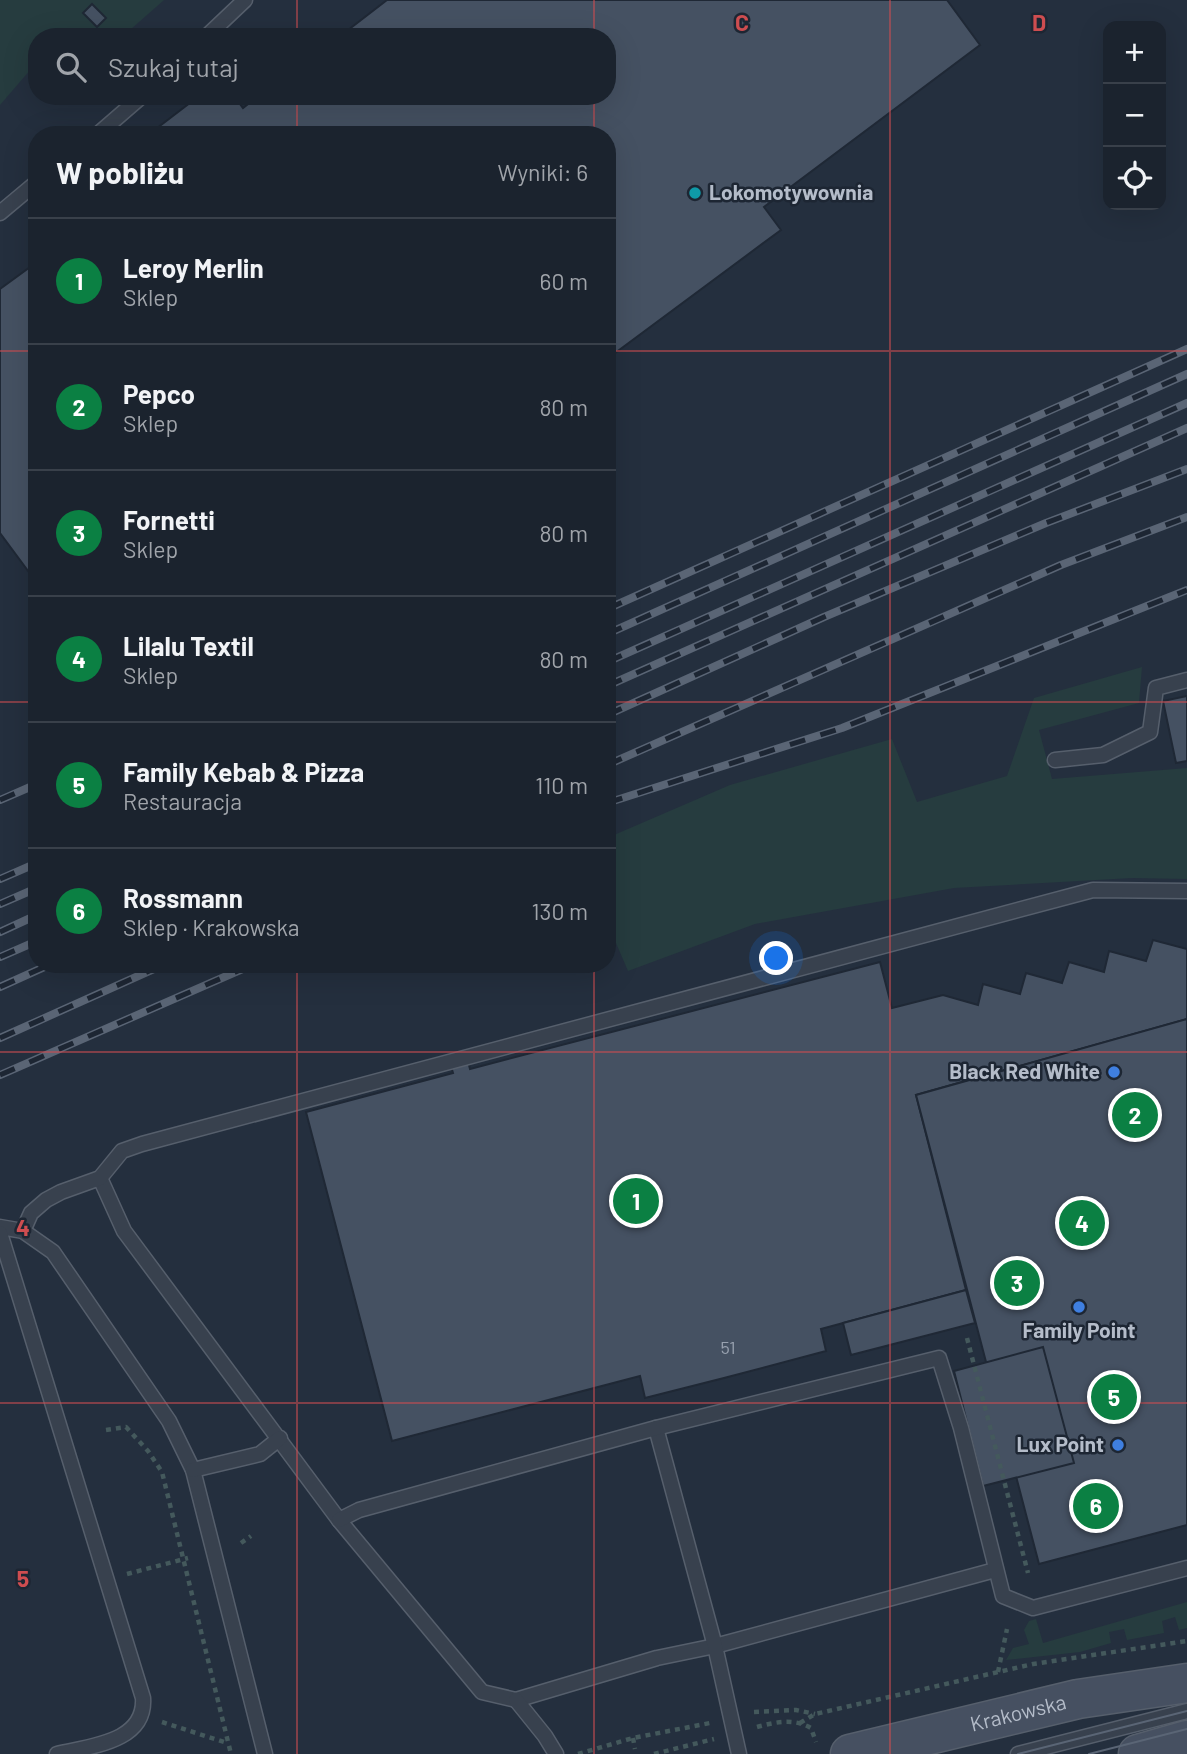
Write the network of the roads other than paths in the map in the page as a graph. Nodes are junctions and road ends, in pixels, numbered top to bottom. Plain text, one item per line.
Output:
1 (245, 0) edge
2 (215, 28) edge
3 (132, 105) edge
4 (107, 126) edge
5 (28, 190) edge
6 (0, 213) edge
7 (1187, 680) edge
8 (1055, 760) dead end
9 (1187, 891) edge
10 (100, 1178) junction
11 (0, 1227) edge
12 (23, 1231) junction
13 (0, 1233) edge
14 (656, 1428) junction
15 (280, 1438) junction
16 (194, 1470) junction
17 (339, 1520) junction
18 (1187, 1568) edge
19 (995, 1570) junction
20 (715, 1646) junction
21 (1187, 1683) edge
22 (516, 1700) junction
23 (1187, 1711) edge
24 (1187, 1740) edge
25 (57, 1754) edge
26 (265, 1754) edge
27 (556, 1754) edge
28 (738, 1754) edge
29 (850, 1754) edge
30 (1018, 1754) edge
31 (1138, 1754) edge

1 - 2 lane
3 - 4 lane
5 - 6 lane
7 - 8 lane
9 - 10 lane
10 - 12 lane
10 - 15 lane
11 - 12 lane
12 - 16 lane
13 - 25 lane
14 - 17 lane
14 - 19 lane
14 - 20 lane
15 - 16 lane
15 - 17 lane
16 - 26 lane
17 - 22 lane
18 - 19 lane
19 - 20 lane
20 - 22 lane
20 - 28 lane
21 - 29 main road, Krakowska
22 - 27 lane
23 - 30 lane
24 - 31 main road

